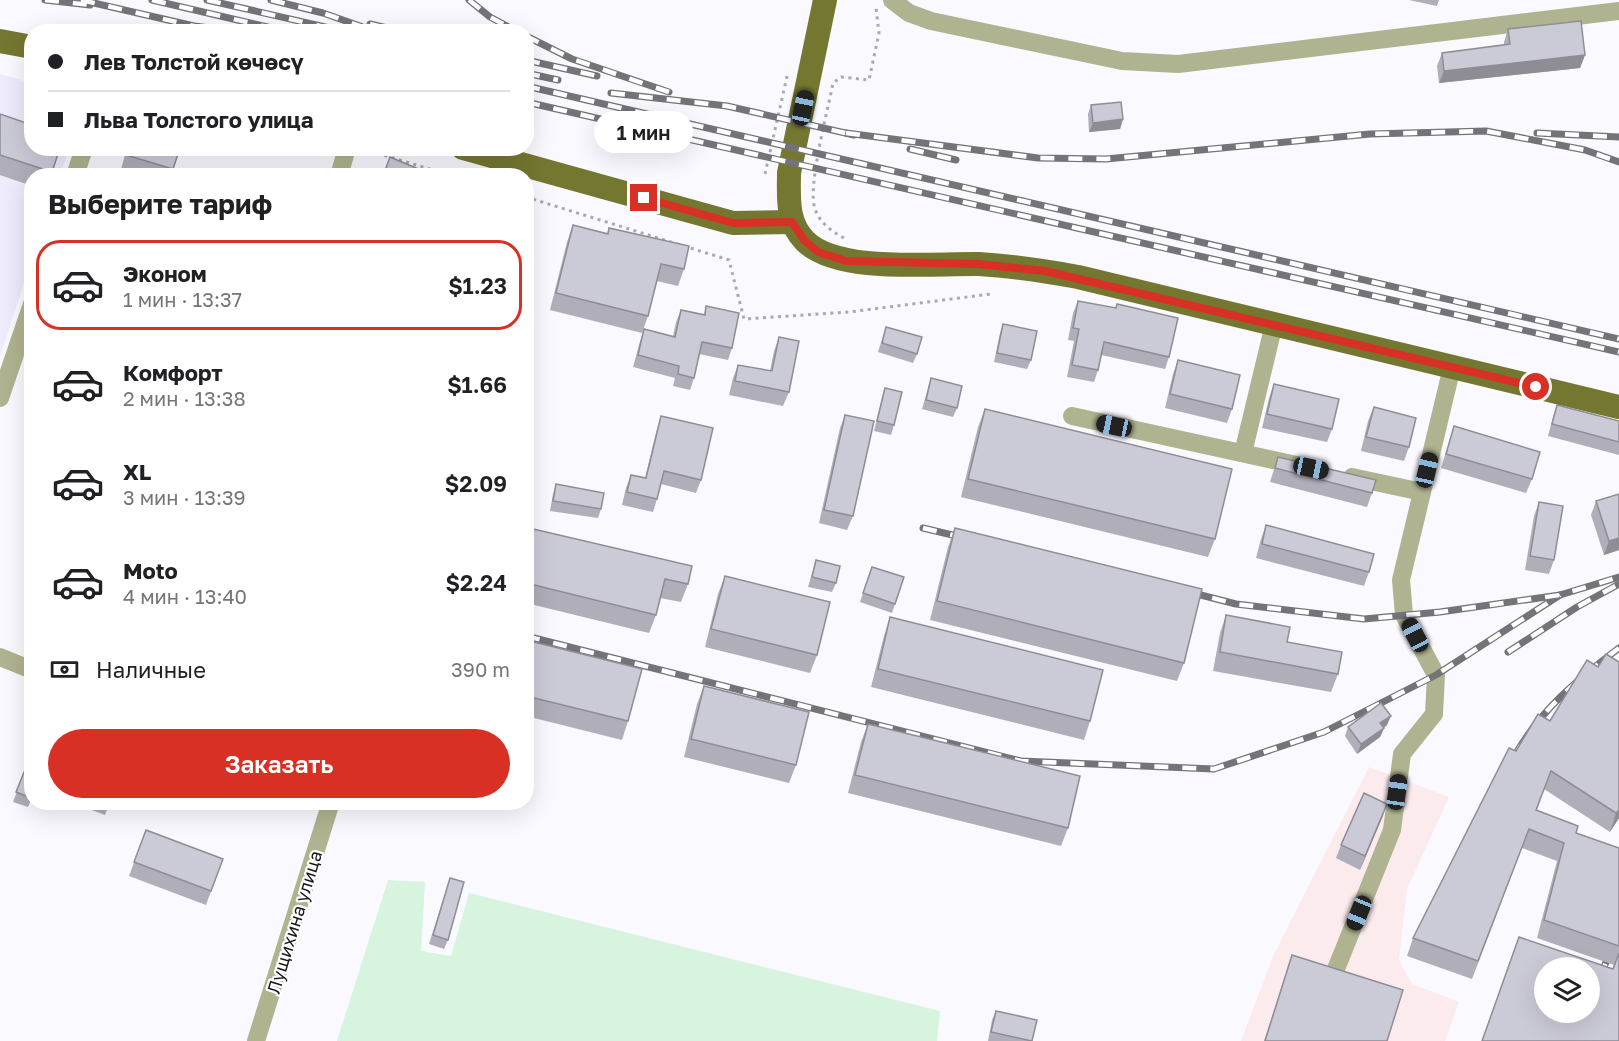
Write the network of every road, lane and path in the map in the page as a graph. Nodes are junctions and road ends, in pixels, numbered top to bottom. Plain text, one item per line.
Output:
1 (825, 0) edge
2 (877, 0) edge
3 (892, 0) edge
4 (1619, 10) edge
5 (0, 41) edge
6 (24, 46) edge
7 (789, 70) dead end
8 (388, 156) edge
9 (492, 156) edge
10 (427, 168) edge
11 (777, 173) junction
12 (534, 199) edge
13 (792, 222) junction
14 (848, 239) dead end
15 (991, 294) dead end
16 (1274, 324) junction
17 (24, 328) edge
18 (1452, 367) junction
19 (0, 398) edge
20 (1619, 407) edge
21 (1072, 416) dead end
22 (1243, 453) junction
23 (1422, 492) junction
24 (0, 657) edge
25 (24, 667) edge
26 (328, 810) edge
27 (1334, 974) edge
28 (256, 1041) edge

1 - 11 main road
2 - 14 path
3 - 4 street
5 - 6 main road
7 - 11 path
8 - 10 path
9 - 13 main road
11 - 13 main road
12 - 15 path
13 - 16 main road
16 - 18 main road
16 - 22 street
17 - 19 street
18 - 20 main road
18 - 23 street
21 - 22 street
22 - 23 street
23 - 27 street
24 - 25 street
26 - 28 street, Лущихина улица

